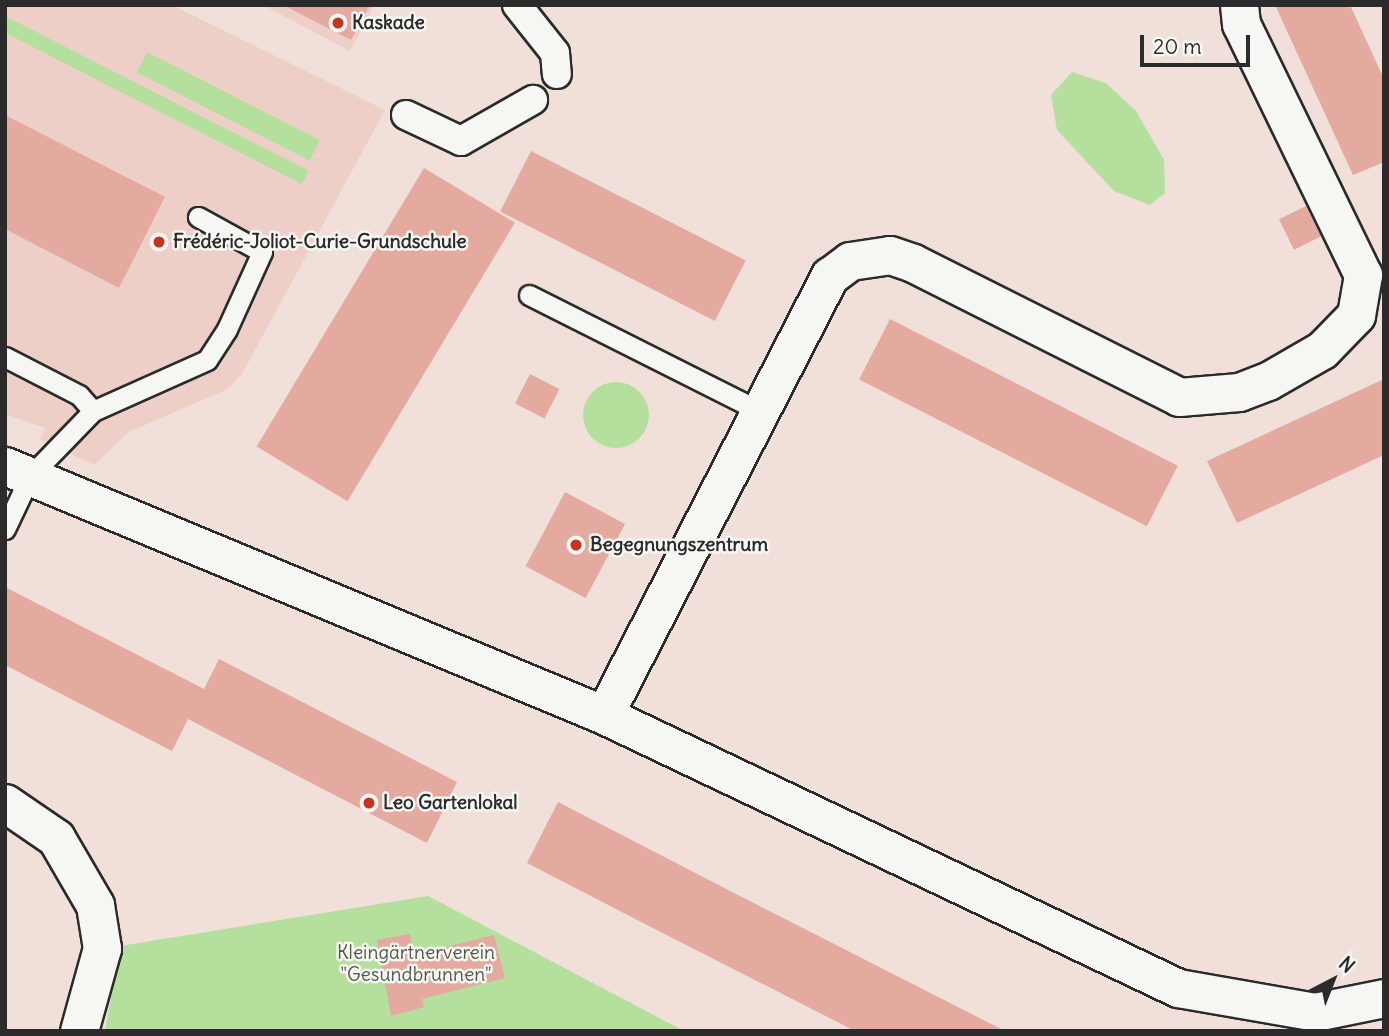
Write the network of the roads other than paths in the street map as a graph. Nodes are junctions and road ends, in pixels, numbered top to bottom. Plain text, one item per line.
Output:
1 (517, 5) edge
2 (1239, 5) edge
3 (406, 115) dead end
4 (198, 217) dead end
5 (529, 295) dead end
6 (5, 357) edge
7 (93, 411) junction
8 (760, 411) junction
9 (18, 471) edge
10 (5, 529) edge
11 (604, 715) junction
12 (5, 803) edge
13 (1384, 998) edge
14 (1238, 1018) edge
15 (79, 1031) edge

1 - 3 street
2 - 8 street
4 - 7 lane
5 - 8 lane
6 - 7 lane
7 - 9 lane
8 - 11 street
9 - 10 lane
9 - 11 street
11 - 14 street
12 - 15 street
13 - 14 street

